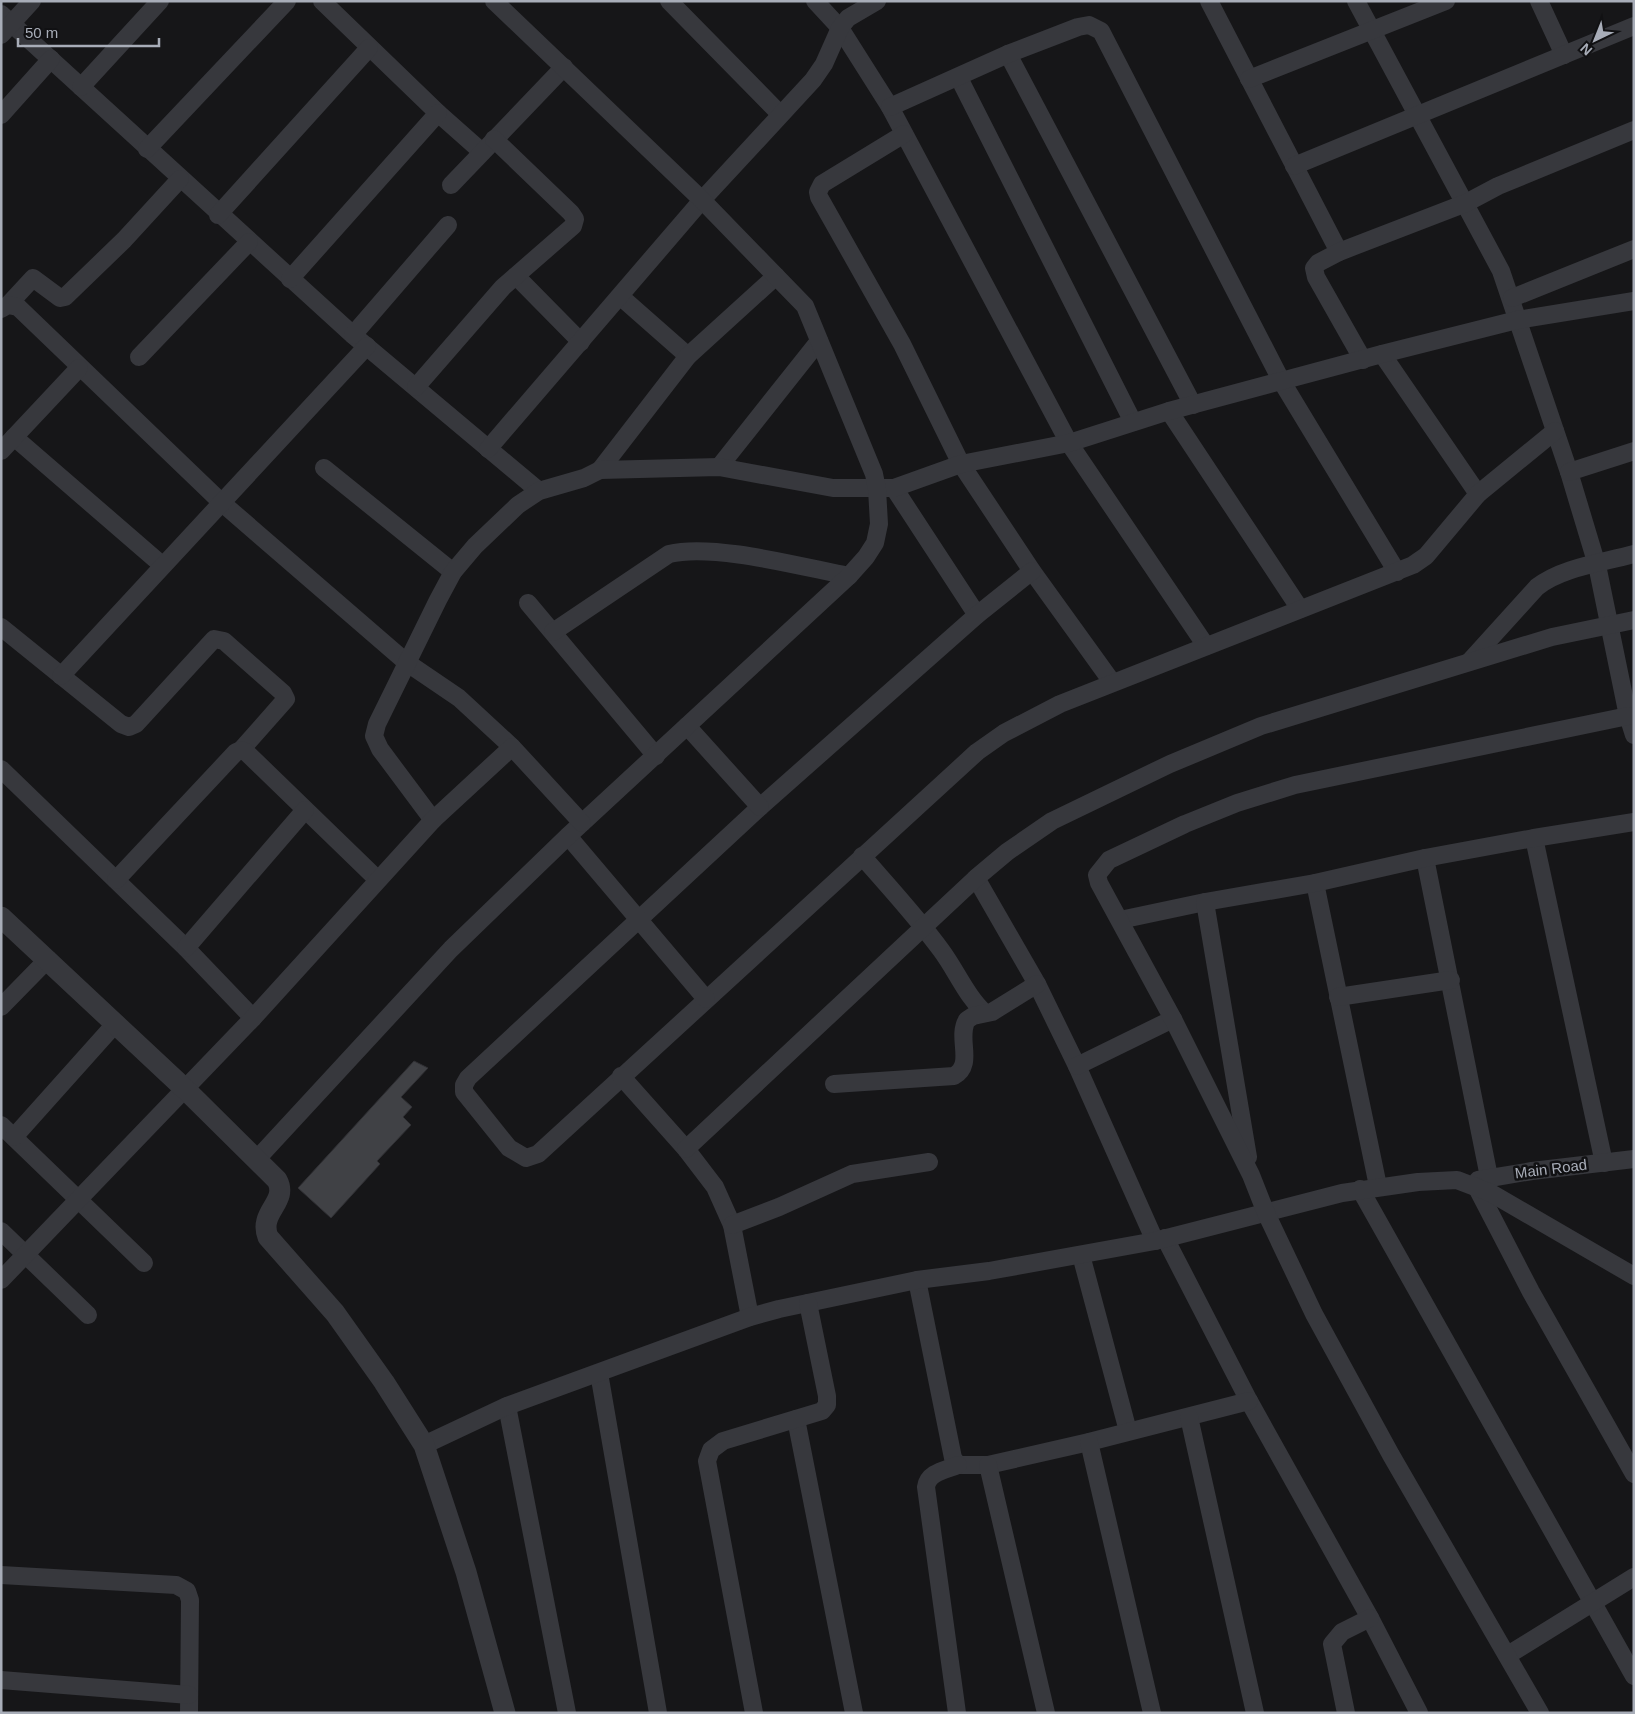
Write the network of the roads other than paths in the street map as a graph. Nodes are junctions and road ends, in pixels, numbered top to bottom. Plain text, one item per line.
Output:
1 (32, 1) edge
2 (160, 1) edge
3 (287, 1) edge
4 (322, 1) edge
5 (494, 1) edge
6 (669, 1) edge
7 (815, 1) edge
8 (877, 1) edge
9 (1209, 1) edge
10 (1356, 1) edge
11 (1446, 1) edge
12 (1539, 1) edge
13 (832, 8) edge
14 (5, 24) edge
15 (1634, 26) edge
16 (840, 28) junction
17 (1371, 31) junction
18 (370, 48) junction
19 (1008, 54) junction
20 (1564, 55) junction
21 (51, 59) junction
22 (564, 67) junction
23 (959, 78) junction
24 (1249, 79) junction
25 (81, 87) junction
26 (890, 107) junction
27 (438, 113) junction
28 (780, 114) junction
29 (1, 115) edge
30 (1418, 116) junction
31 (1634, 130) edge
32 (904, 134) junction
33 (488, 145) junction
34 (147, 150) junction
35 (1294, 166) junction
36 (180, 179) junction
37 (451, 185) dead end
38 (702, 200) junction
39 (1466, 203) junction
40 (218, 215) junction
41 (448, 225) dead end
42 (249, 242) junction
43 (1634, 249) edge
44 (1339, 252) junction
45 (516, 276) junction
46 (776, 276) junction
47 (290, 279) junction
48 (621, 296) junction
49 (1512, 298) junction
50 (1634, 301) edge
51 (4, 307) edge
52 (1517, 320) junction
53 (819, 340) junction
54 (360, 341) junction
55 (581, 342) junction
56 (1382, 354) junction
57 (688, 356) junction
58 (139, 357) dead end
59 (1363, 360) junction
60 (80, 368) junction
61 (1282, 382) junction
62 (416, 388) junction
63 (1194, 405) junction
64 (1169, 411) junction
65 (1133, 422) junction
66 (1555, 431) junction
67 (14, 437) junction
68 (1069, 443) junction
69 (488, 449) junction
70 (1, 451) edge
71 (1634, 451) edge
72 (961, 464) junction
73 (719, 467) junction
74 (324, 468) dead end
75 (600, 470) junction
76 (1569, 472) junction
77 (885, 488) junction
78 (538, 491) junction
79 (1478, 494) junction
80 (222, 502) junction
81 (1634, 554) edge
82 (1597, 564) junction
83 (162, 565) junction
84 (1032, 571) junction
85 (453, 572) junction
86 (1397, 572) junction
87 (849, 576) junction
88 (528, 603) dead end
89 (1300, 609) junction
90 (977, 615) junction
91 (1634, 620) edge
92 (1610, 626) junction
93 (1, 627) edge
94 (553, 632) junction
95 (1206, 646) junction
96 (406, 662) junction
97 (1468, 662) junction
98 (61, 676) junction
99 (1112, 682) junction
100 (1628, 716) junction
101 (687, 726) junction
102 (1634, 734) edge
103 (512, 747) junction
104 (241, 750) junction
105 (656, 756) junction
106 (1, 769) edge
107 (760, 807) junction
108 (305, 810) junction
109 (433, 820) junction
110 (1634, 822) edge
111 (582, 823) junction
112 (568, 836) junction
113 (1534, 838) junction
114 (862, 856) junction
115 (1425, 858) junction
116 (976, 878) junction
117 (377, 879) junction
118 (116, 880) junction
119 (1315, 883) junction
120 (1205, 902) junction
121 (1, 917) edge
122 (640, 920) junction
123 (1120, 920) junction
124 (923, 926) junction
125 (186, 948) junction
126 (48, 959) junction
127 (1451, 980) junction
128 (1037, 984) junction
129 (1338, 997) junction
130 (706, 999) junction
131 (1, 1007) edge
132 (985, 1013) junction
133 (252, 1018) junction
134 (1172, 1019) junction
135 (116, 1023) junction
136 (1076, 1066) junction
137 (621, 1076) junction
138 (834, 1084) dead end
139 (185, 1089) junction
140 (1, 1125) edge
141 (14, 1138) junction
142 (686, 1149) junction
143 (257, 1158) junction
144 (1634, 1159) edge
145 (929, 1162) dead end
146 (1604, 1162) junction
147 (1251, 1175) junction
148 (1478, 1182) junction
149 (1378, 1186) junction
150 (1360, 1189) junction
151 (80, 1200) junction
152 (1266, 1213) junction
153 (732, 1225) junction
154 (1, 1231) edge
155 (1160, 1240) junction
156 (27, 1255) junction
157 (1081, 1255) junction
158 (144, 1263) dead end
159 (1634, 1276) edge
160 (1, 1280) edge
161 (917, 1280) junction
162 (808, 1303) junction
163 (88, 1315) dead end
164 (750, 1317) junction
165 (599, 1373) junction
166 (1249, 1401) junction
167 (507, 1406) junction
168 (1189, 1417) junction
169 (796, 1419) junction
170 (1128, 1430) junction
171 (1089, 1442) junction
172 (424, 1445) junction
173 (988, 1464) junction
174 (958, 1465) junction
175 (1634, 1474) edge
176 (1, 1575) edge
177 (1634, 1577) edge
178 (1593, 1602) junction
179 (1370, 1618) junction
180 (1508, 1655) junction
181 (1634, 1676) edge
182 (1, 1680) edge
183 (189, 1695) junction
184 (189, 1713) edge
185 (505, 1713) edge
186 (567, 1713) edge
187 (658, 1713) edge
188 (754, 1713) edge
189 (854, 1713) edge
190 (958, 1713) edge
191 (1046, 1713) edge
192 (1152, 1713) edge
193 (1255, 1713) edge
194 (1346, 1713) edge
195 (1419, 1713) edge
196 (1540, 1713) edge

1 - 14 street
2 - 25 street
3 - 34 street
4 - 18 street
5 - 22 street
6 - 28 street
7 - 13 street
8 - 16 street
9 - 24 street
10 - 17 street
11 - 17 street
12 - 20 street
13 - 16 street
14 - 21 street
15 - 20 street
16 - 26 street
16 - 28 street
17 - 24 street
17 - 30 street
18 - 27 street
18 - 40 street
19 - 23 street
19 - 61 street
19 - 63 street
20 - 30 street
21 - 25 street
21 - 29 street
22 - 33 street
22 - 38 street
23 - 26 street
23 - 65 street
24 - 35 street
25 - 34 street
26 - 32 street
27 - 33 street
27 - 47 street
28 - 38 street
30 - 35 street
30 - 39 street
31 - 39 street
32 - 68 street
32 - 72 street
33 - 37 street
33 - 45 street
34 - 36 street
35 - 44 street
36 - 40 street
36 - 51 street
38 - 46 street
38 - 48 street
39 - 44 street
39 - 49 street
40 - 42 street
41 - 54 street
42 - 47 street
42 - 58 street
43 - 49 street
44 - 59 street
45 - 55 street
45 - 62 street
46 - 53 street
46 - 57 street
47 - 54 street
48 - 55 street
48 - 57 street
49 - 52 street
50 - 52 street
51 - 60 street
52 - 56 street
52 - 66 street
53 - 73 street
53 - 77 street
54 - 62 street
54 - 80 street
55 - 69 street
56 - 59 street
56 - 79 street
57 - 75 street
59 - 61 street
60 - 67 street
60 - 80 street
61 - 63 street
61 - 86 street
62 - 69 street
63 - 64 street
64 - 65 street
64 - 89 street
65 - 68 street
66 - 76 street
66 - 79 street
67 - 70 street
67 - 83 street
68 - 72 street
68 - 95 street
69 - 78 street
71 - 76 street
72 - 77 street
72 - 84 street
73 - 75 street
73 - 77 street
74 - 85 street
75 - 78 street
76 - 82 street
77 - 87 street
77 - 90 street
78 - 85 street
79 - 86 street
80 - 83 street
80 - 96 street
81 - 82 street
82 - 92 street
82 - 97 street
83 - 98 street
84 - 90 street
84 - 99 street
85 - 96 street
86 - 89 street
87 - 94 street
87 - 101 street
88 - 94 street
89 - 95 street
90 - 107 street
91 - 92 street
92 - 97 street
92 - 100 street
93 - 98 street
94 - 105 street
95 - 99 street
96 - 103 street
96 - 109 street
97 - 116 street
98 - 104 street
99 - 114 street
100 - 102 street
100 - 123 street
101 - 105 street
101 - 107 street
103 - 109 street
103 - 111 street
104 - 108 street
104 - 118 street
105 - 111 street
106 - 118 street
107 - 122 street
108 - 117 street
108 - 125 street
109 - 117 street
110 - 113 street
111 - 112 street
112 - 122 street
112 - 143 street
113 - 115 street
113 - 146 street
114 - 124 street
114 - 130 street
115 - 119 street
115 - 127 street
116 - 124 street
116 - 128 street
117 - 133 street
118 - 125 street
119 - 120 street
119 - 129 street
120 - 123 street
120 - 147 street
121 - 126 street
122 - 130 street
122 - 137 street
123 - 134 street
124 - 132 street
124 - 142 street
125 - 133 street
126 - 131 street
126 - 135 street
127 - 129 street
127 - 148 street
128 - 132 street
128 - 136 street
129 - 149 street
130 - 137 street
132 - 138 street
133 - 139 street
134 - 136 street
134 - 147 street
135 - 139 street
135 - 141 street
136 - 155 street
137 - 142 street
139 - 143 street
139 - 151 street
140 - 141 street
141 - 151 street
142 - 153 street
143 - 172 street
144 - 146 street, Main Road
145 - 153 street
146 - 148 street, Main Road
147 - 152 street
148 - 149 street
148 - 159 street
148 - 175 street
149 - 150 street
150 - 152 street
150 - 178 street
151 - 156 street
151 - 158 street
152 - 155 street
152 - 180 street
153 - 164 street
154 - 156 street
155 - 157 street
155 - 166 street
156 - 160 street
156 - 163 street
157 - 161 street
157 - 170 street
161 - 162 street
161 - 174 street
162 - 164 street
162 - 169 street
164 - 165 street
165 - 167 street
165 - 187 street
166 - 168 street
166 - 179 street
167 - 172 street
167 - 186 street
168 - 170 street
168 - 193 street
169 - 188 street
169 - 189 street
170 - 171 street
171 - 173 street
171 - 192 street
172 - 185 street
173 - 174 street
173 - 191 street
174 - 190 street
176 - 183 street
177 - 178 street
178 - 180 street
178 - 181 street
179 - 194 street
179 - 195 street
180 - 196 street
182 - 183 street
183 - 184 street

